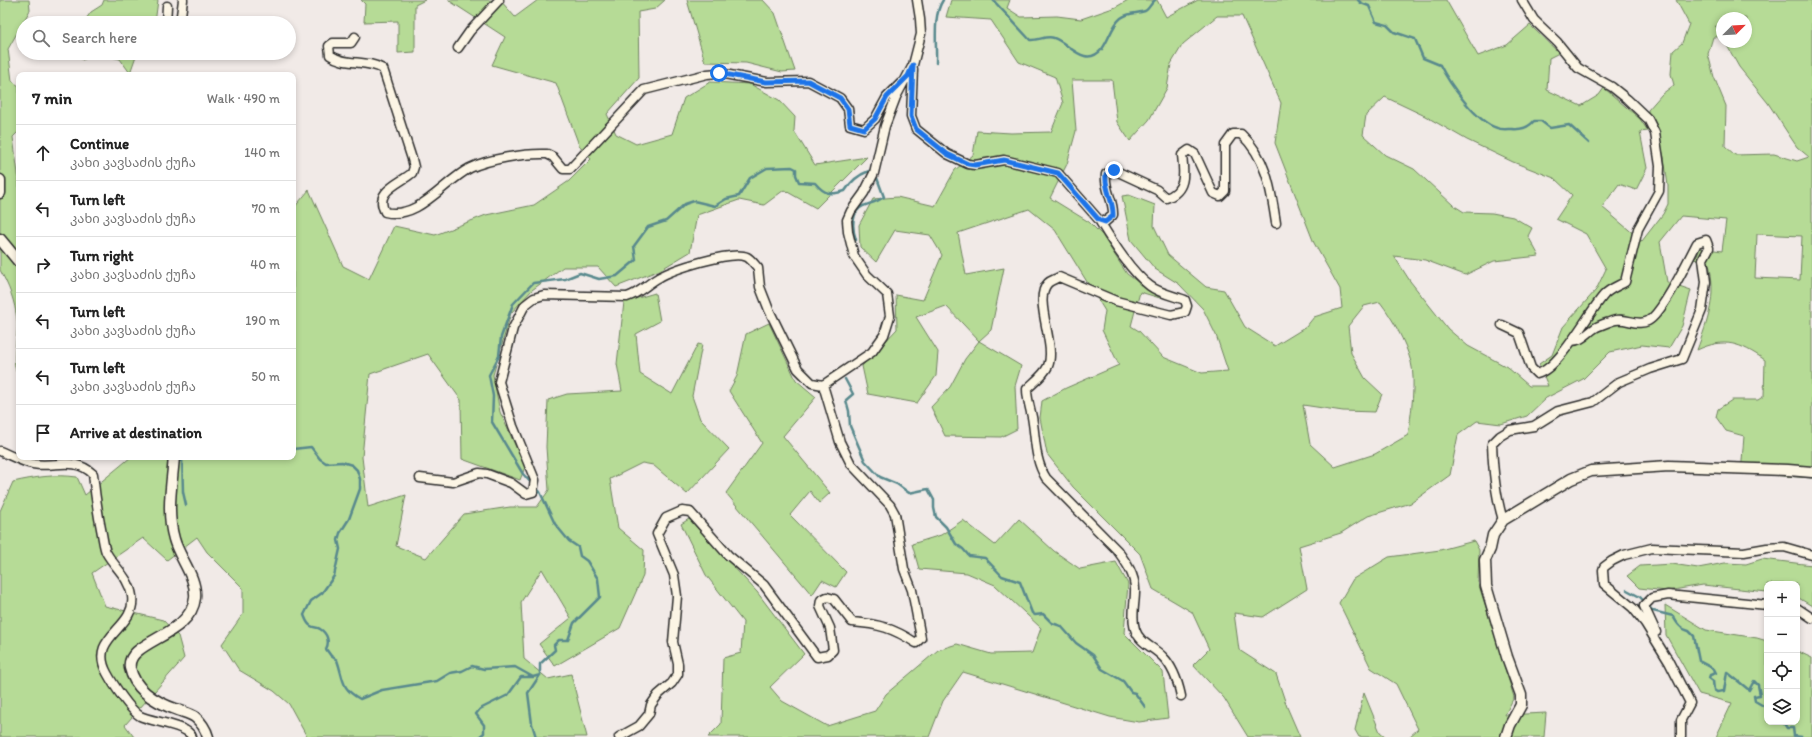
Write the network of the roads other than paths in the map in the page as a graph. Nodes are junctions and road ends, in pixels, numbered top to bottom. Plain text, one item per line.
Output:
1 (183, 0) edge
2 (499, 0) edge
3 (917, 0) edge
4 (1522, 0) edge
5 (167, 6) dead end
6 (166, 16) edge
7 (181, 16) edge
8 (356, 37) dead end
9 (458, 48) dead end
10 (913, 65) junction
11 (908, 76) junction
12 (0, 180) edge
13 (0, 193) edge
14 (1099, 220) junction
15 (1276, 223) dead end
16 (0, 239) edge
17 (16, 258) edge
18 (1502, 325) dead end
19 (1572, 341) junction
20 (823, 385) junction
21 (0, 451) edge
22 (16, 457) edge
23 (23, 460) edge
24 (174, 460) edge
25 (1812, 472) edge
26 (420, 478) dead end
27 (1502, 520) junction
28 (1812, 555) edge
29 (1764, 605) edge
30 (1800, 610) edge
31 (1812, 618) edge
32 (1669, 662) junction
33 (1181, 696) dead end
34 (192, 737) edge
35 (208, 737) edge
36 (619, 737) edge
37 (1506, 737) edge
38 (1681, 737) edge

1 - 7 street
2 - 9 street
3 - 10 street
4 - 19 street
5 - 6 street
8 - 11 street
10 - 11 street
10 - 14 street
11 - 20 street
12 - 13 street
14 - 15 street
14 - 33 street
16 - 17 street
18 - 19 street
19 - 27 street
20 - 26 street
20 - 36 street
21 - 22 street
23 - 34 street
24 - 35 street
25 - 27 street
27 - 37 street
28 - 32 street
29 - 32 street
30 - 31 street
32 - 38 street

